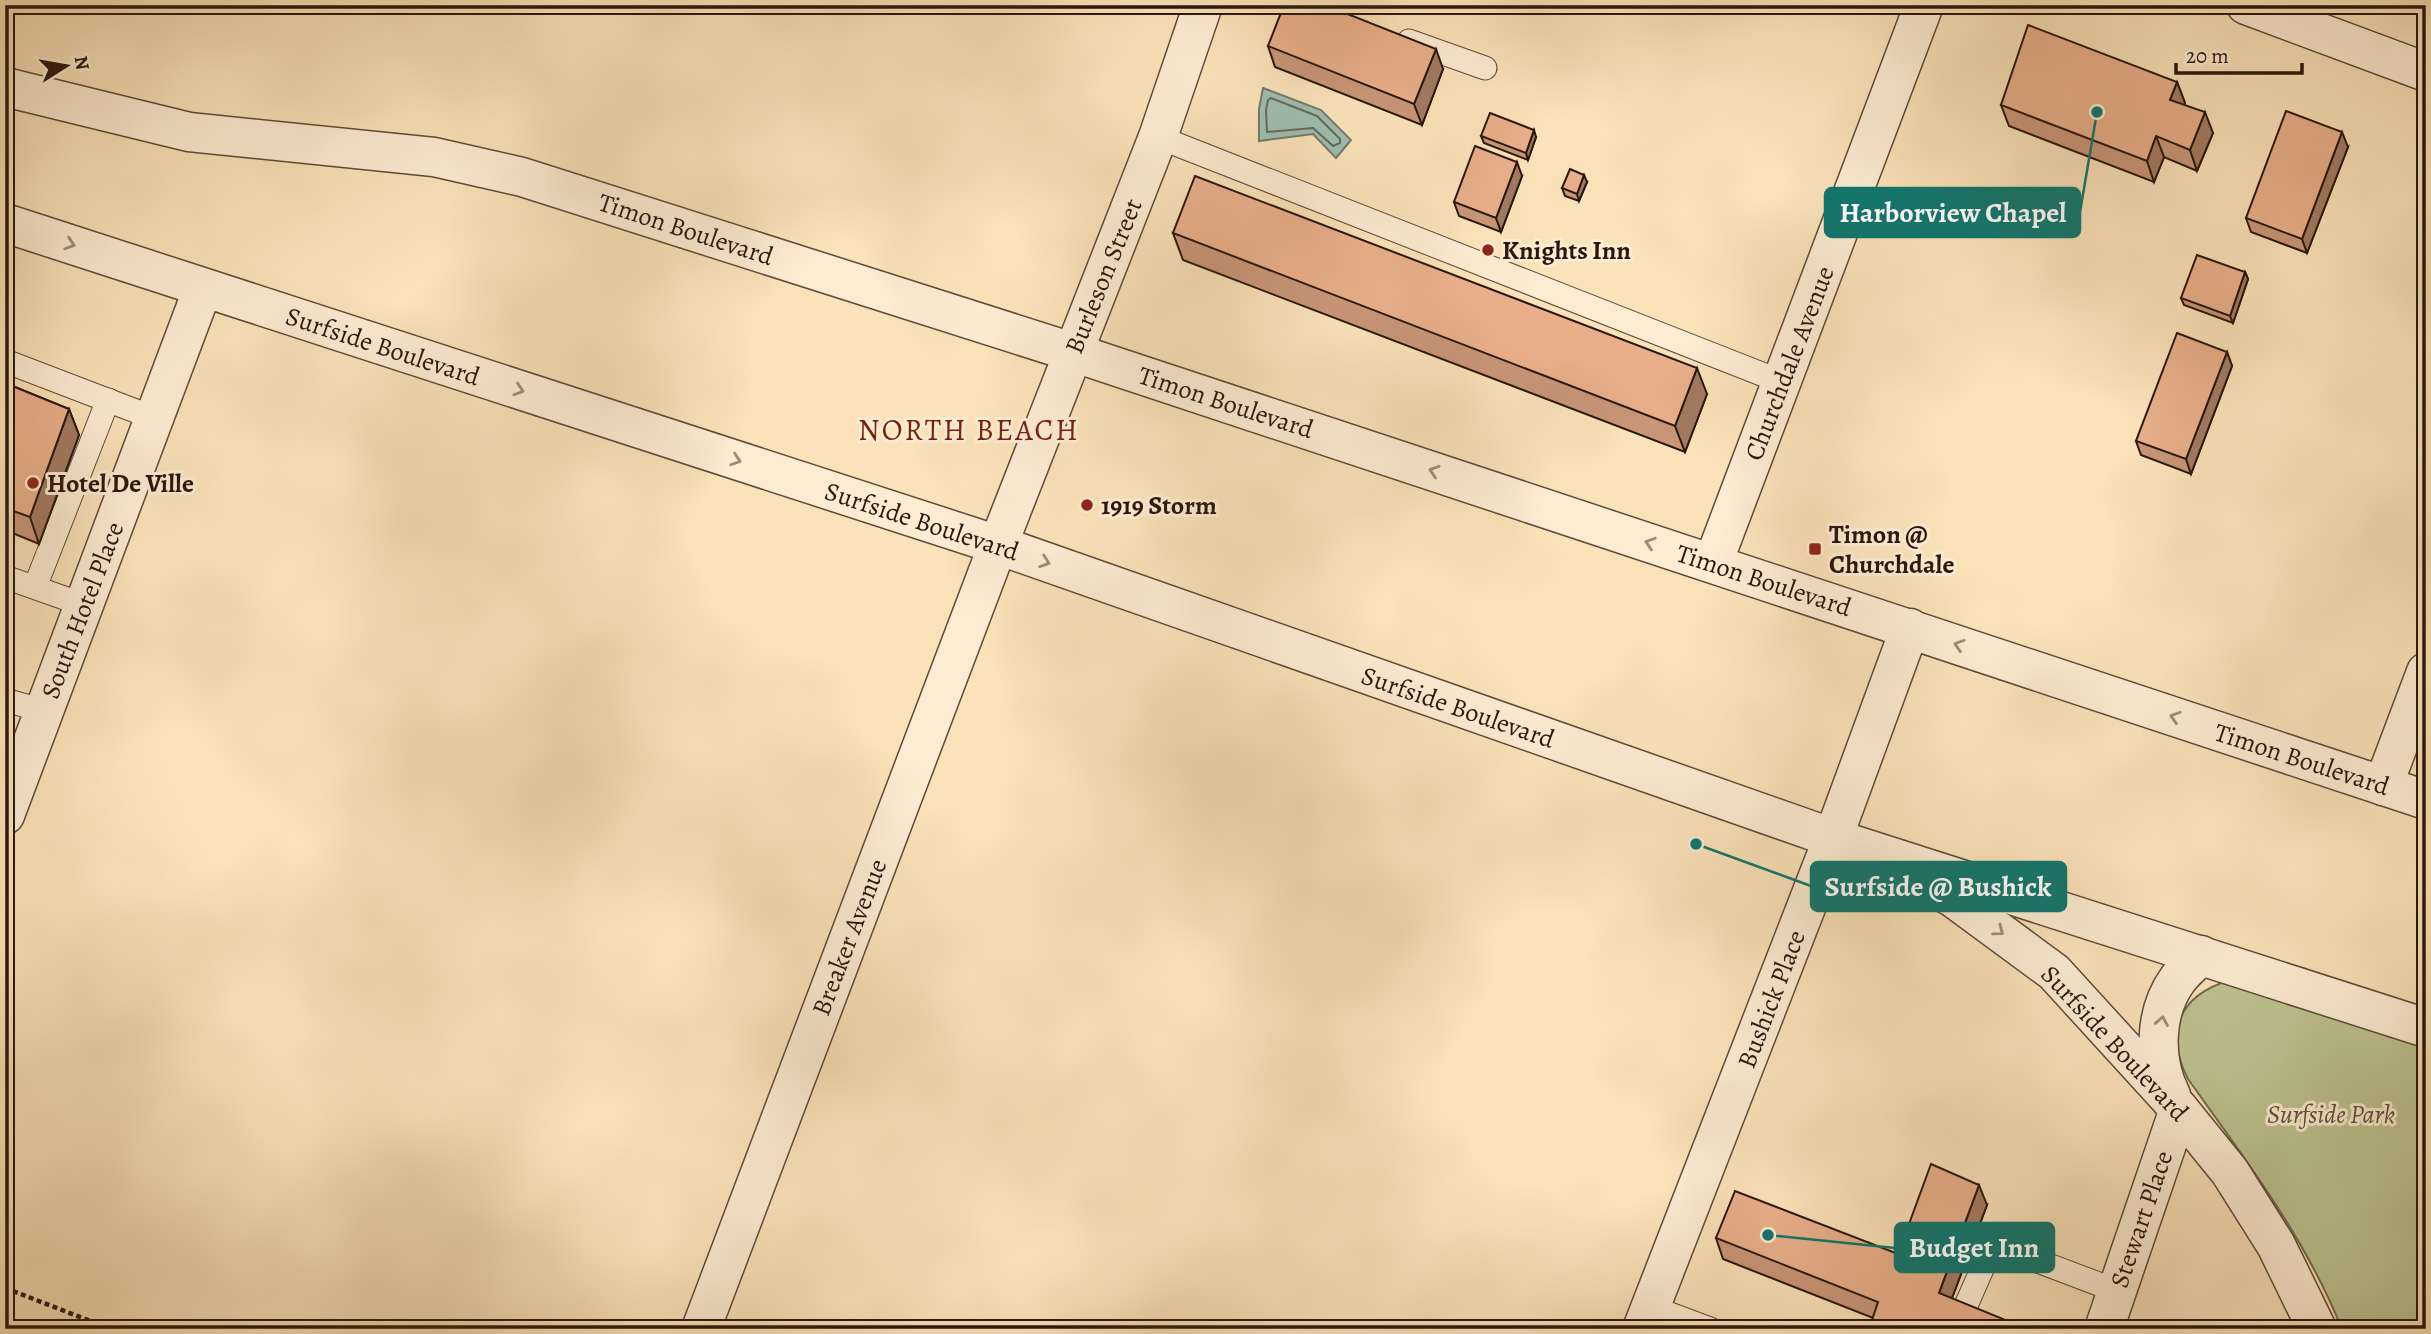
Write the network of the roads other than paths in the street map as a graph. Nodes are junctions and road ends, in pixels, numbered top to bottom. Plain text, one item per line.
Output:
1 (1203, 5) edge
2 (1924, 5) edge
3 (2246, 5) edge
4 (1385, 32) edge
5 (1485, 68) dead end
6 (2426, 72) edge
7 (5, 87) edge
8 (1158, 138) junction
9 (5, 223) edge
10 (203, 288) junction
11 (1072, 352) junction
12 (5, 361) edge
13 (1782, 382) junction
14 (108, 400) junction
15 (155, 418) junction
16 (998, 545) junction
17 (1713, 564) junction
18 (5, 577) edge
19 (35, 587) junction
20 (84, 605) junction
21 (1910, 628) junction
22 (2426, 672) edge
23 (5, 700) edge
24 (44, 711) junction
25 (2383, 786) junction
26 (2426, 800) edge
27 (5, 815) edge
28 (1833, 838) junction
29 (2201, 955) junction
30 (2426, 1028) edge
31 (2179, 1109) junction
32 (2117, 1291) junction
33 (1647, 1318) edge
34 (701, 1329) edge
35 (1710, 1329) edge
36 (1992, 1329) edge
37 (2104, 1329) edge
38 (2317, 1329) edge

1 - 8 street, Burleson Street
2 - 13 street, Churchdale Avenue
3 - 6 street
4 - 5 lane
7 - 11 street, Timon Boulevard
8 - 11 street, Burleson Street
8 - 13 lane
9 -> 10 street, Surfside Boulevard
10 - 15 street, South Hotel Place
10 -> 16 street, Surfside Boulevard
11 - 16 street, Burleson Street
17 -> 11 street, Timon Boulevard
12 - 14 lane
13 - 17 street, Churchdale Avenue
14 - 15 lane
14 - 19 lane
15 - 20 street, South Hotel Place
16 -> 28 street, Surfside Boulevard
16 - 34 street, Breaker Avenue
17 - 21 street, Timon Boulevard
18 - 19 lane
19 - 20 lane
20 - 24 street, South Hotel Place
25 -> 21 street, Timon Boulevard
21 - 28 street, Bushick Place
22 - 25 street
23 - 24 lane
24 - 27 street, South Hotel Place
25 - 26 street, Timon Boulevard
28 - 29 street, Surfside Boulevard
28 -> 31 street, Surfside Boulevard
28 - 33 street, Bushick Place
29 - 30 street, Surfside Boulevard
31 -> 29 street
31 - 32 street, Stewart Place
31 - 38 street, Surfside Boulevard
32 - 36 lane
32 - 37 street, Stewart Place
33 - 35 lane

